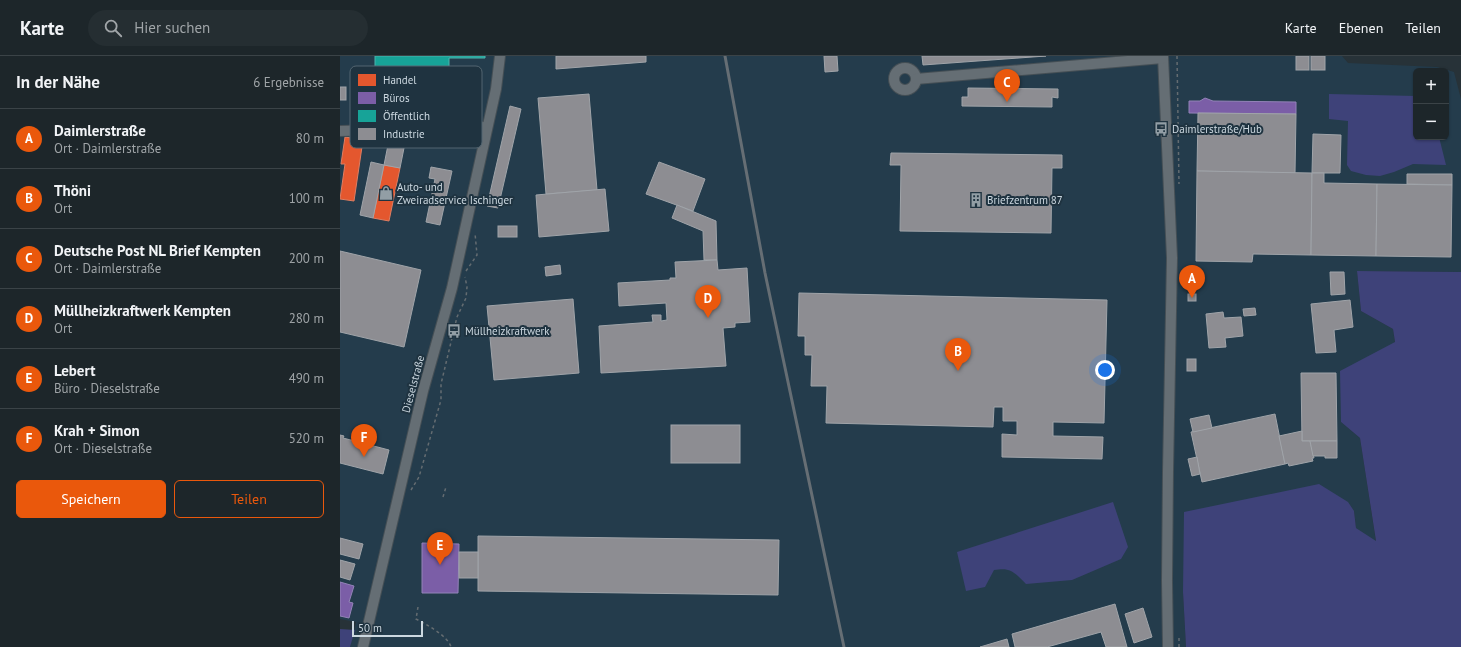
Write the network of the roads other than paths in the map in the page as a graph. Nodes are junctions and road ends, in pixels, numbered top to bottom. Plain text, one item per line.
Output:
1 (500, 56) edge
2 (1163, 57) edge
3 (916, 79) dead end
4 (482, 127) edge
5 (487, 127) junction
6 (340, 131) edge
7 (350, 131) edge
8 (363, 647) edge
9 (1168, 647) edge

1 - 5 street, Dieselstraße
2 - 3 street
2 - 9 street
4 - 5 street
5 - 8 street, Dieselstraße
6 - 7 street

